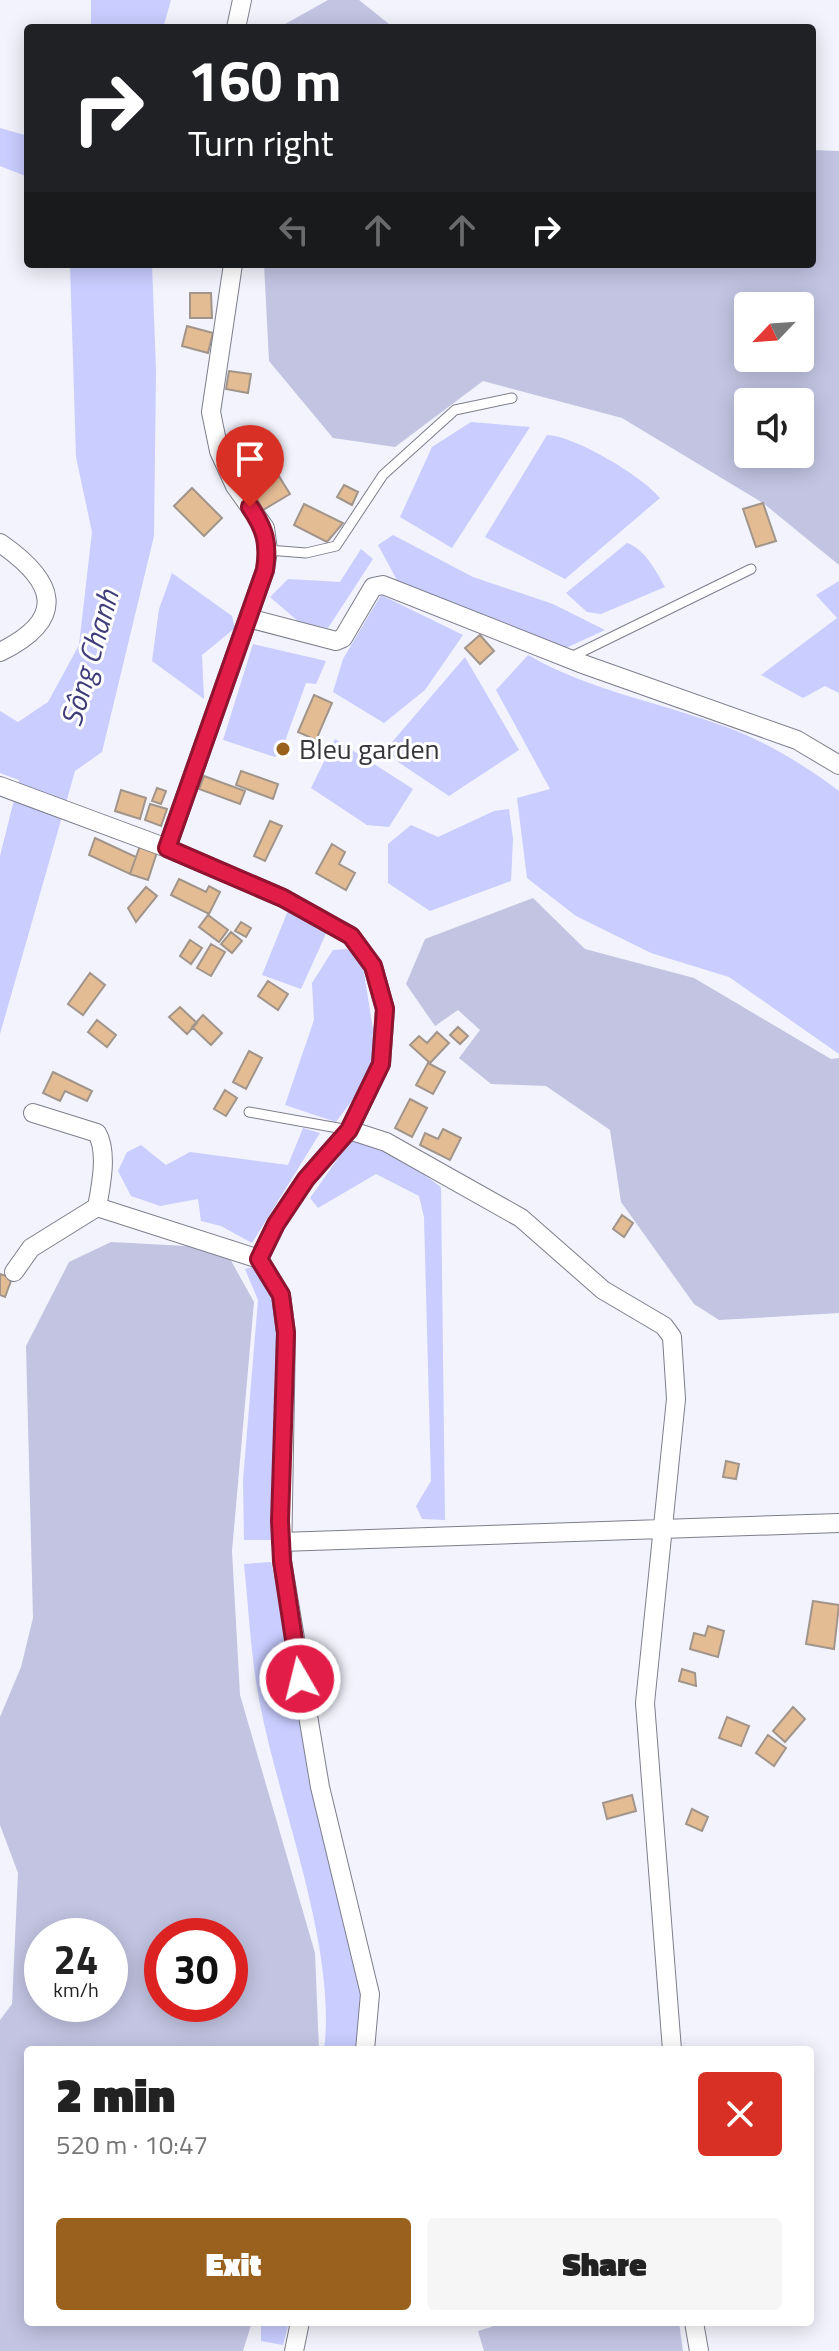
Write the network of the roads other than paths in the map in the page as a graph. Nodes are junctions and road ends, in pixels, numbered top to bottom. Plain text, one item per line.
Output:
1 (242, 0) edge
2 (237, 24) edge
3 (232, 268) edge
4 (512, 398) dead end
5 (0, 543) edge
6 (268, 550) junction
7 (751, 569) dead end
8 (248, 618) junction
9 (0, 652) edge
10 (568, 659) junction
11 (839, 765) edge
12 (0, 786) edge
13 (167, 848) junction
14 (249, 1112) dead end
15 (33, 1113) dead end
16 (349, 1130) junction
17 (97, 1207) junction
18 (259, 1259) junction
19 (14, 1272) dead end
20 (839, 1523) edge
21 (663, 1527) junction
22 (281, 1542) junction
23 (365, 2046) edge
24 (672, 2046) edge
25 (299, 2326) edge
26 (695, 2326) edge
27 (294, 2351) edge
28 (699, 2351) edge

1 - 2 street
3 - 6 street
4 - 6 lane
5 - 9 street
6 - 8 street
7 - 10 lane
8 - 10 street
8 - 13 street
10 - 11 street
12 - 13 street
13 - 16 street
14 - 16 lane
15 - 17 street
16 - 18 street
16 - 21 street
17 - 18 street
17 - 19 street
18 - 22 street
20 - 21 street
21 - 22 street
21 - 24 street
22 - 23 street
25 - 27 street
26 - 28 street

